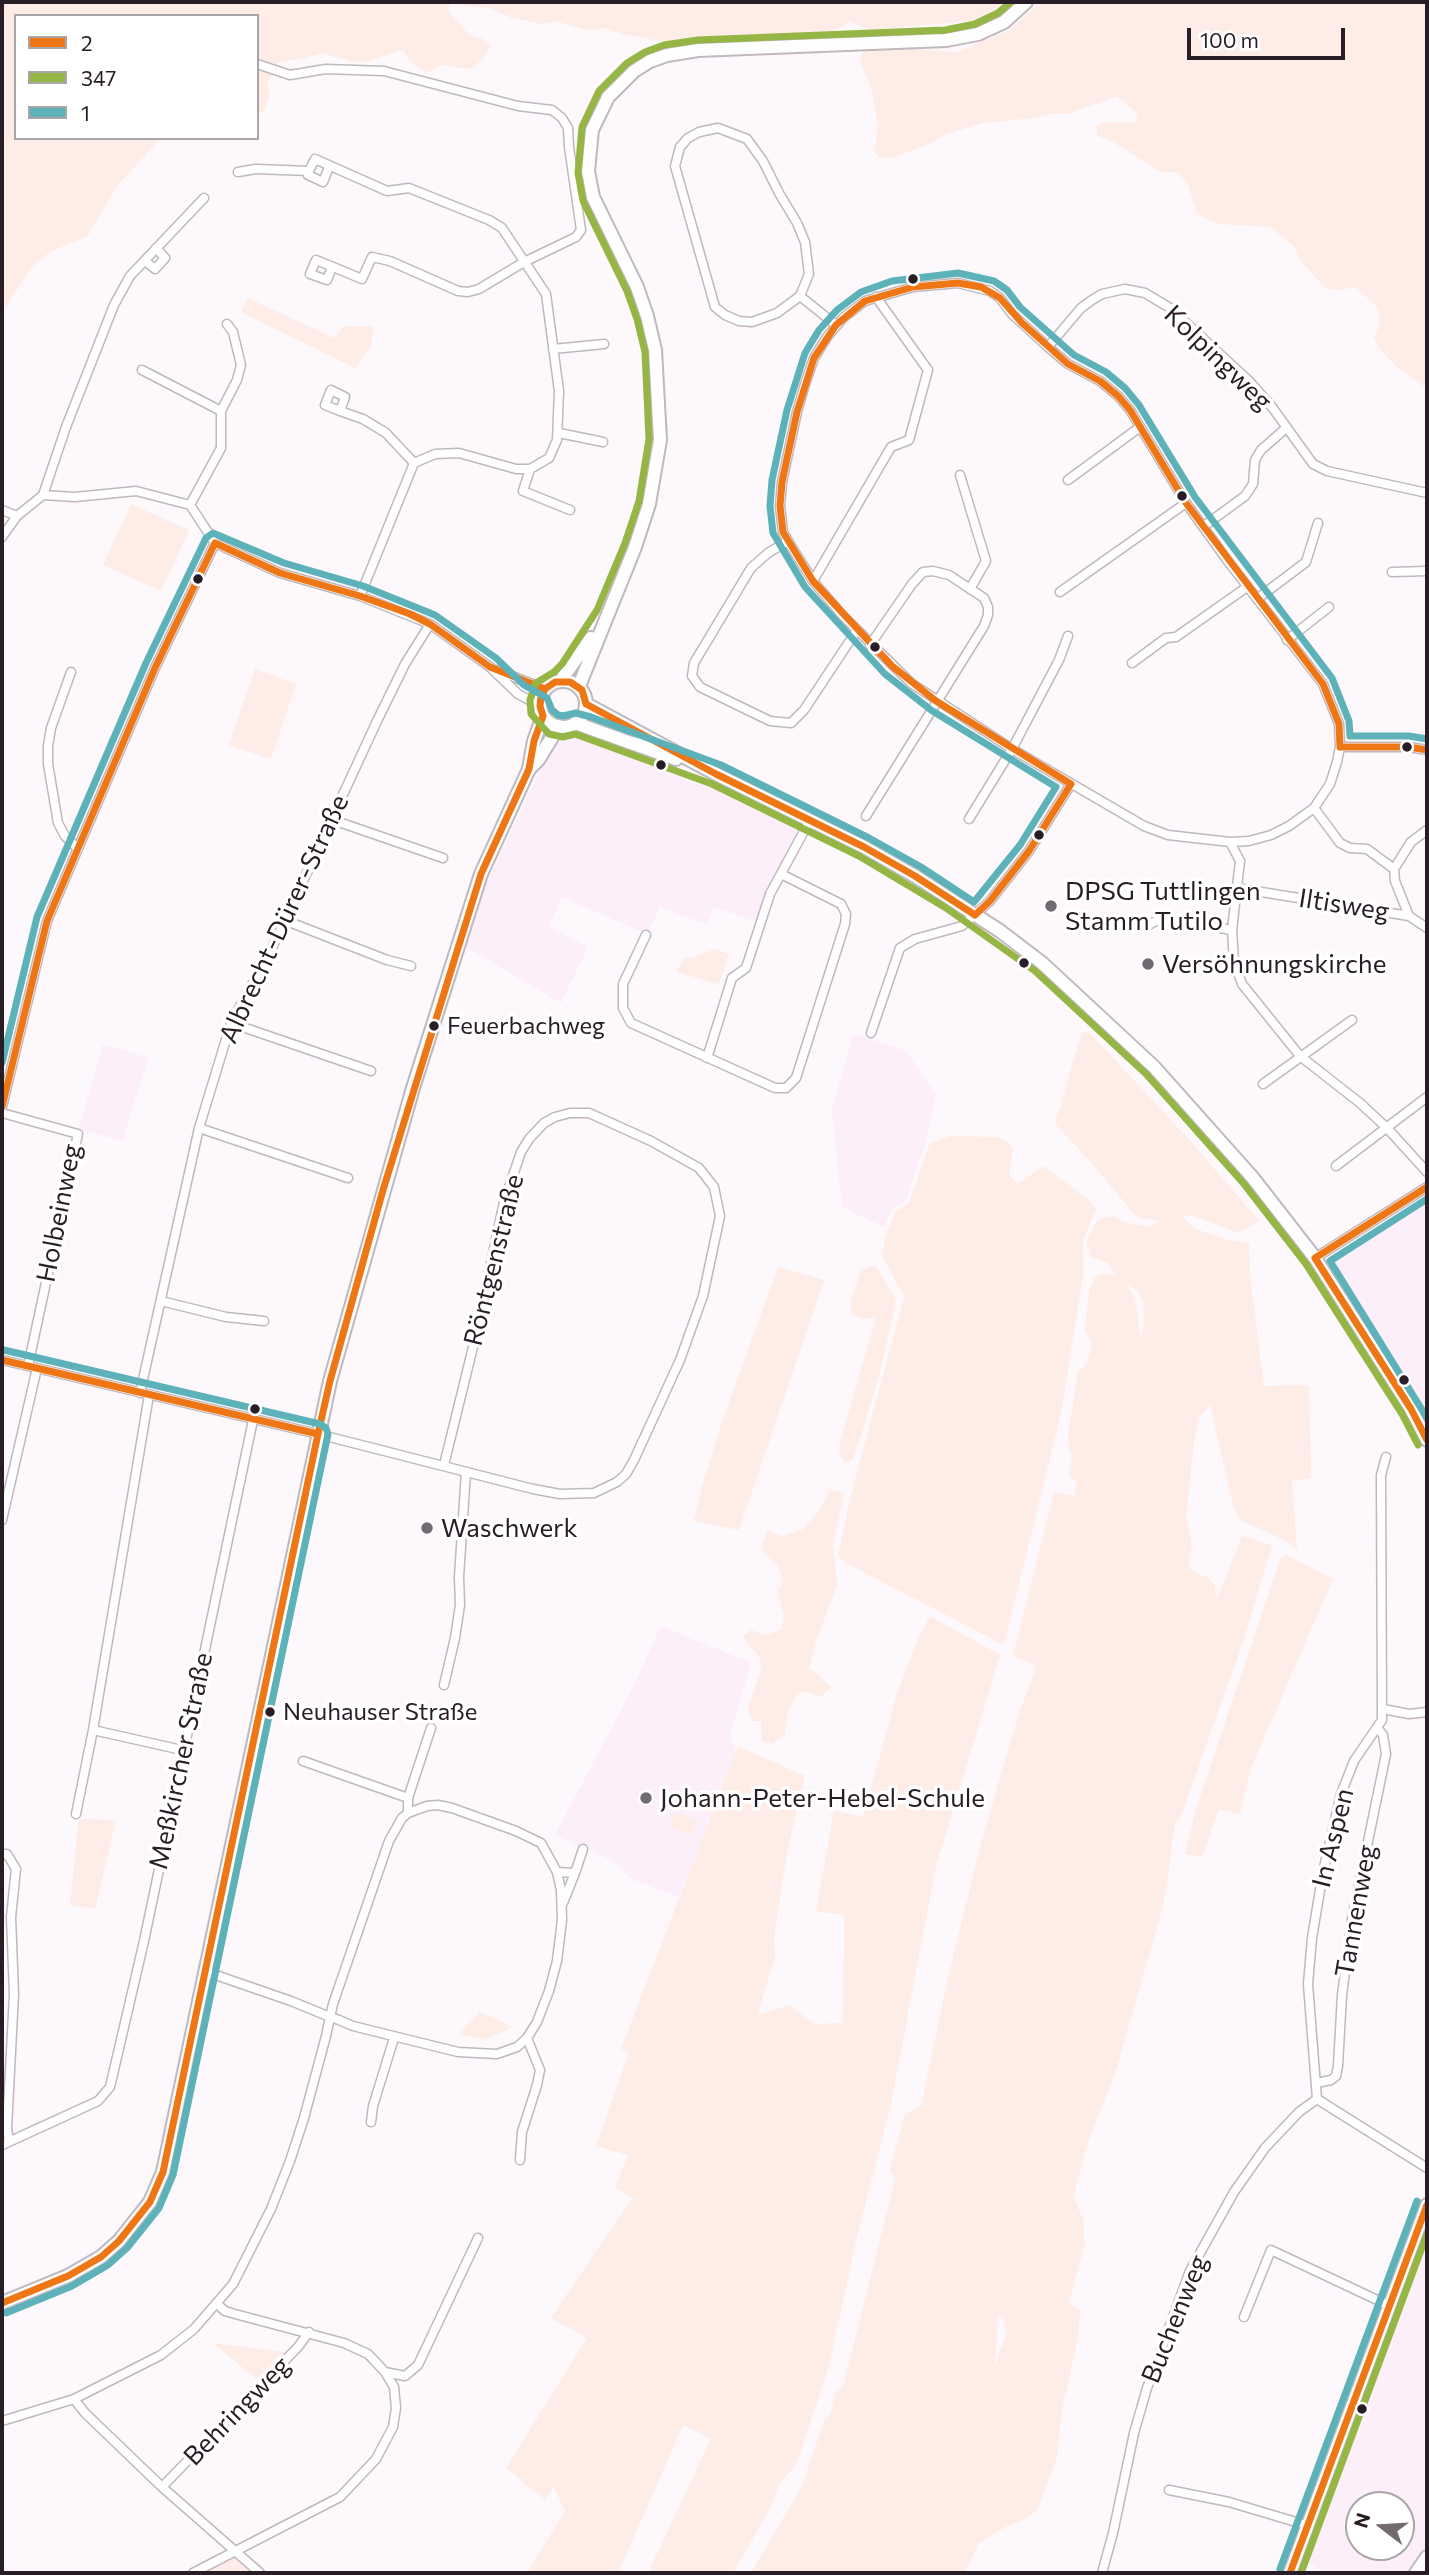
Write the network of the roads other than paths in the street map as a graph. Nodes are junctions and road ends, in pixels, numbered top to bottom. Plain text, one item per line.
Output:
1 (1026, 2) edge
2 (259, 65) edge
3 (330, 167) junction
4 (238, 172) dead end
5 (309, 172) junction
6 (204, 198) dead end
7 (156, 248) junction
8 (145, 261) junction
9 (524, 262) junction
10 (332, 267) dead end
11 (800, 296) junction
12 (876, 297) junction
13 (227, 324) dead end
14 (836, 326) junction
15 (604, 344) dead end
16 (1048, 347) junction
17 (553, 349) junction
18 (142, 370) dead end
19 (221, 411) junction
20 (340, 411) dead end
21 (1140, 427) junction
22 (1285, 429) junction
23 (559, 433) junction
24 (603, 442) dead end
25 (414, 463) junction
26 (530, 469) junction
27 (960, 475) dead end
28 (1069, 480) dead end
29 (1427, 493) edge
30 (43, 495) junction
31 (1186, 503) junction
32 (190, 505) junction
33 (2, 510) edge
34 (570, 510) dead end
35 (17, 516) junction
36 (1318, 523) dead end
37 (1204, 526) junction
38 (2, 537) edge
39 (788, 541) junction
40 (215, 543) junction
41 (1427, 571) edge
42 (1392, 572) dead end
43 (813, 581) junction
44 (1247, 587) junction
45 (970, 589) junction
46 (1060, 592) dead end
47 (360, 596) junction
48 (1257, 599) junction
49 (1329, 607) dead end
50 (606, 615) junction
51 (430, 624) junction
52 (856, 631) junction
53 (1068, 636) dead end
54 (1287, 640) junction
55 (870, 645) junction
56 (1132, 663) dead end
57 (489, 667) junction
58 (71, 672) dead end
59 (561, 681) junction
60 (579, 687) junction
61 (545, 689) junction
62 (936, 701) junction
63 (586, 704) junction
64 (542, 711) junction
65 (575, 723) junction
66 (559, 726) junction
67 (1340, 747) junction
68 (1012, 749) junction
69 (1427, 750) edge
70 (534, 765) junction
71 (716, 774) junction
72 (1071, 784) junction
73 (1314, 808) junction
74 (866, 816) dead end
75 (330, 819) junction
76 (970, 819) dead end
77 (810, 820) junction
78 (1427, 830) edge
79 (1230, 842) junction
80 (78, 849) junction
81 (443, 858) dead end
82 (1394, 869) junction
83 (781, 874) junction
84 (1237, 888) junction
85 (975, 915) junction
86 (1409, 916) junction
87 (284, 920) junction
88 (1145, 927) dead end
89 (1427, 928) edge
90 (1232, 930) junction
91 (646, 935) dead end
92 (411, 966) dead end
93 (1352, 1020) dead end
94 (231, 1023) junction
95 (871, 1033) dead end
96 (1300, 1056) junction
97 (707, 1058) junction
98 (371, 1071) dead end
99 (1263, 1084) dead end
100 (1427, 1097) edge
101 (2, 1110) edge
102 (199, 1128) junction
103 (1387, 1128) junction
104 (1336, 1166) dead end
105 (1427, 1172) edge
106 (348, 1178) dead end
107 (1427, 1188) edge
108 (1315, 1258) junction
109 (161, 1301) junction
110 (264, 1321) dead end
111 (2, 1360) edge
112 (33, 1367) junction
113 (144, 1394) junction
114 (253, 1420) junction
115 (318, 1434) junction
116 (1427, 1440) edge
117 (1386, 1457) dead end
118 (444, 1465) junction
119 (466, 1472) junction
120 (2, 1520) edge
121 (444, 1685) dead end
122 (1383, 1709) junction
123 (1427, 1712) edge
124 (431, 1728) dead end
125 (1378, 1729) junction
126 (93, 1730) junction
127 (183, 1750) junction
128 (303, 1761) dead end
129 (408, 1798) junction
130 (408, 1813) junction
131 (76, 1814) dead end
132 (583, 1849) dead end
133 (2, 1854) edge
134 (557, 1872) junction
135 (575, 1873) junction
136 (562, 1906) junction
137 (204, 1970) junction
138 (330, 2017) junction
139 (394, 2038) junction
140 (527, 2038) junction
141 (1316, 2083) junction
142 (1317, 2099) junction
143 (371, 2122) dead end
144 (5, 2143) edge
145 (520, 2160) dead end
146 (1427, 2168) edge
147 (1427, 2205) edge
148 (478, 2238) dead end
149 (2, 2304) edge
150 (216, 2304) junction
151 (1390, 2306) junction
152 (1244, 2317) dead end
153 (309, 2332) junction
154 (386, 2372) junction
155 (74, 2399) junction
156 (2, 2421) edge
157 (162, 2487) junction
158 (1169, 2490) dead end
159 (1306, 2525) junction
160 (234, 2551) junction
161 (1427, 2557) edge
162 (193, 2573) edge
163 (260, 2573) edge
164 (1102, 2573) edge
165 (1290, 2573) edge
166 (1416, 2573) edge

1 - 50 street
2 - 9 street
3 - 5 street
3 - 5 street
3 - 9 street
4 - 5 street
6 - 7 street
7 - 8 street
7 - 8 street
8 - 30 street
9 - 10 street
9 - 17 street
11 - 11 street
11 - 14 street
12 - 14 street
12 - 16 street
12 - 43 street
13 - 19 street
14 - 39 street
15 - 17 street
16 - 21 street
16 - 22 street, Kolpingweg
17 - 23 street
18 - 19 street
19 - 32 street
20 - 25 street
21 - 28 street
21 - 31 street
22 - 29 street, Kolpingweg
22 - 37 street
23 - 24 street
23 - 26 street
25 - 26 street
25 - 47 street
26 - 34 street
27 - 45 street
30 - 32 street
30 - 35 street
31 - 37 street
31 - 46 street
32 - 40 street
33 - 35 street
35 - 38 street
36 - 48 street
37 - 44 street
39 - 43 street
39 - 52 street
40 - 47 street
40 - 80 street
41 - 42 street
43 - 52 street
44 - 48 street
44 - 56 street
45 - 55 street
45 - 62 street
47 - 51 street
48 - 54 street
49 - 54 street
50 - 59 street
50 - 60 street
51 - 57 street
51 - 75 street, Albrecht-Dürer-Straße
52 - 55 street
53 - 68 street
54 - 67 street
55 - 62 street
57 - 61 street
57 - 64 street
58 - 80 street
59 - 60 street
59 - 61 street
60 - 63 street
61 - 64 street
62 - 68 street
62 - 74 street
63 - 65 street
63 - 71 street
64 - 66 street
64 - 70 street
65 - 66 street
65 - 71 street
66 - 70 street
67 - 69 street
67 - 73 street
68 - 72 street
68 - 76 street
70 - 115 street
71 - 77 street
72 - 79 street
72 - 85 street
73 - 79 street
73 - 82 street
75 - 81 street
75 - 87 street, Albrecht-Dürer-Straße
77 - 83 street
77 - 85 street
78 - 82 street
79 - 84 street
80 - 101 street
82 - 86 street
83 - 97 street
83 - 97 street
84 - 86 street, Iltisweg
84 - 90 street
85 - 95 street
85 - 108 street
86 - 89 street
87 - 92 street
87 - 94 street, Albrecht-Dürer-Straße
88 - 90 street
90 - 96 street
91 - 97 street
93 - 96 street
94 - 98 street
94 - 102 street, Albrecht-Dürer-Straße
96 - 99 street
96 - 103 street
100 - 103 street
101 - 112 street, Holbeinweg
102 - 106 street
102 - 109 street, Albrecht-Dürer-Straße
103 - 104 street
103 - 105 street
107 - 108 street
108 - 116 street
109 - 110 street
109 - 113 street, Albrecht-Dürer-Straße
111 - 112 street, Röntgenstraße
112 - 113 street, Röntgenstraße
112 - 120 street
113 - 114 street, Röntgenstraße
113 - 126 street, Albrecht-Dürer-Straße
114 - 115 street, Röntgenstraße
114 - 127 street, Meßkircher Straße
115 - 118 street, Röntgenstraße
115 - 137 street
117 - 122 street, In Aspen
118 - 119 street, Röntgenstraße
118 - 119 street, Röntgenstraße
119 - 121 street
122 - 123 street
122 - 125 street, In Aspen
124 - 129 street
125 - 141 street, In Aspen
125 - 141 street, Tannenweg
126 - 127 street
126 - 131 street, Albrecht-Dürer-Straße
127 - 144 street, Meßkircher Straße
128 - 129 street
129 - 130 street
130 - 134 street
130 - 138 street
132 - 135 street
133 - 144 street
134 - 135 street
134 - 136 street
135 - 136 street
136 - 140 street
137 - 138 street
137 - 149 street
138 - 139 street
138 - 150 street
139 - 140 street
139 - 143 street
140 - 145 street
141 - 142 street, In Aspen
142 - 146 street
142 - 164 street, Buchenweg
147 - 151 street
148 - 154 street
150 - 153 street
150 - 155 street
151 - 152 street
151 - 159 street
153 - 154 street
153 - 157 street, Behringweg
154 - 160 street
155 - 156 street
155 - 157 street
157 - 160 street
158 - 159 street
159 - 165 street
160 - 162 street
160 - 163 street
161 - 166 street

